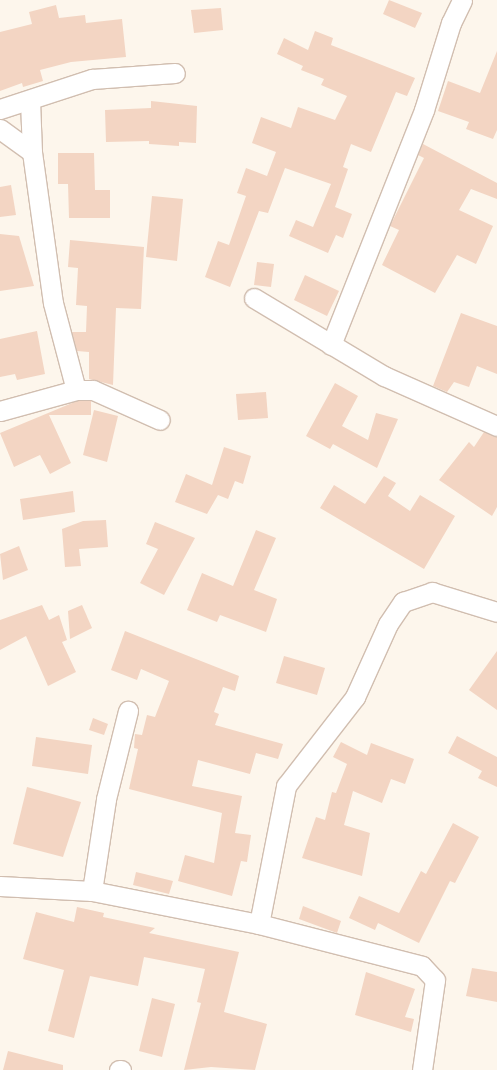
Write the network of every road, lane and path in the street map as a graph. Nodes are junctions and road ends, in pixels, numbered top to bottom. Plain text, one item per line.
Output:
1 (462, 0) edge
2 (175, 73) dead end
3 (30, 100) junction
4 (0, 109) edge
5 (0, 128) edge
6 (32, 152) junction
7 (254, 298) dead end
8 (331, 344) junction
9 (76, 390) junction
10 (0, 410) edge
11 (160, 420) dead end
12 (497, 426) edge
13 (497, 612) edge
14 (128, 712) dead end
15 (0, 886) edge
16 (92, 891) junction
17 (259, 924) junction
18 (422, 1070) edge

1 - 8 street
2 - 3 street
3 - 4 street
3 - 6 street
5 - 6 street
6 - 9 street
7 - 8 street
8 - 12 street
9 - 10 street
9 - 11 street
13 - 17 street
14 - 16 street
15 - 16 street
16 - 17 street
17 - 18 street

